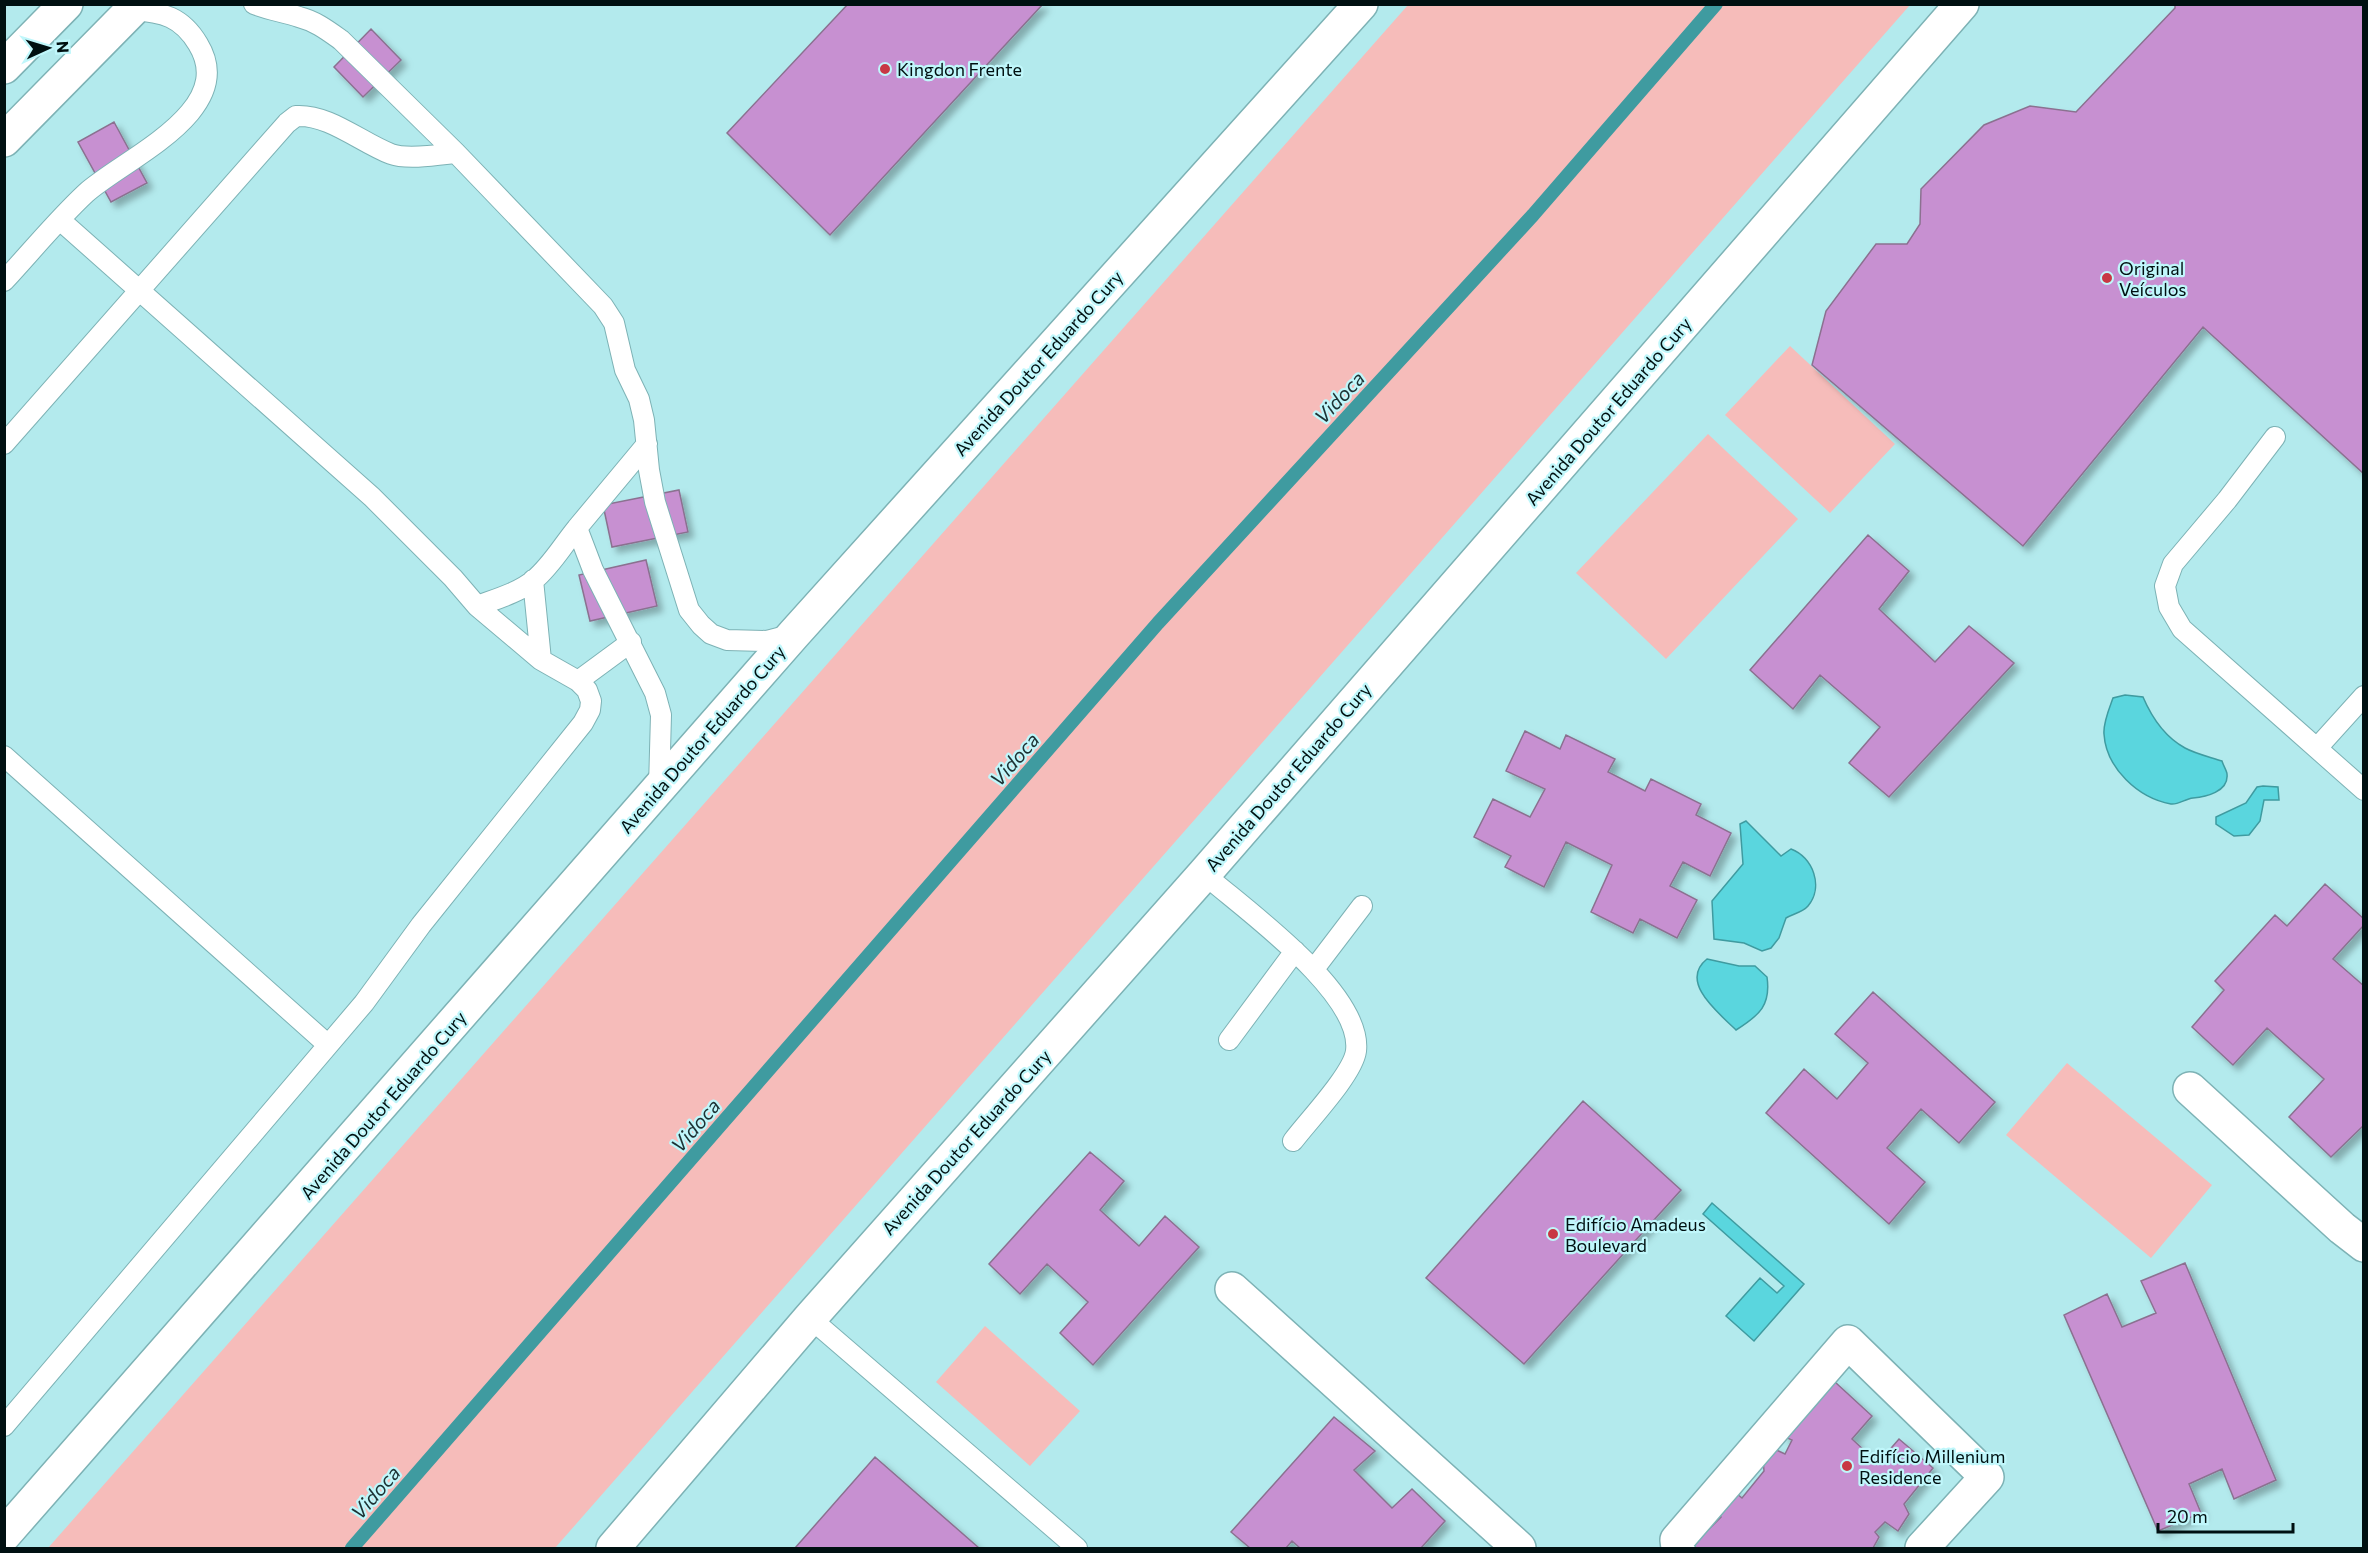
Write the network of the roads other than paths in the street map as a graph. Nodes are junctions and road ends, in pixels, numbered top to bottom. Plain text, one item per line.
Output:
1 (66, 4) edge
2 (254, 4) edge
3 (1361, 4) edge
4 (1962, 4) edge
5 (136, 7) edge
6 (4, 67) edge
7 (4, 140) edge
8 (456, 153) junction
9 (60, 220) junction
10 (4, 280) edge
11 (140, 291) junction
12 (2275, 437) dead end
13 (4, 444) edge
14 (647, 444) junction
15 (577, 528) junction
16 (533, 580) junction
17 (477, 606) junction
18 (794, 634) junction
19 (631, 642) junction
20 (541, 660) junction
21 (579, 681) junction
22 (2364, 696) edge
23 (2317, 748) junction
24 (4, 756) edge
25 (659, 789) junction
26 (2364, 790) edge
27 (1203, 874) junction
28 (1362, 906) dead end
29 (1295, 951) junction
30 (1314, 969) junction
31 (1229, 1040) dead end
32 (327, 1044) junction
33 (2190, 1089) dead end
34 (1293, 1141) dead end
35 (2364, 1245) edge
36 (1232, 1289) dead end
37 (810, 1318) junction
38 (4, 1426) edge
39 (4, 1535) edge
40 (613, 1548) edge
41 (1077, 1548) edge
42 (1519, 1548) edge
43 (1678, 1548) edge
44 (1923, 1548) edge

1 - 6 main road
2 - 8 lane
3 - 18 main road, Avenida Doutor Eduardo Cury
4 - 27 main road, Avenida Doutor Eduardo Cury
5 - 7 main road
5 - 9 lane
8 - 11 lane
8 - 14 lane
9 - 10 lane
9 - 11 lane
11 - 13 lane
11 - 17 lane
12 - 23 lane
14 - 15 lane
14 - 18 lane
15 - 16 lane
15 - 19 lane
16 - 17 lane
16 - 20 lane
17 - 20 lane
18 - 25 main road, Avenida Doutor Eduardo Cury
19 - 21 lane
19 - 25 lane
20 - 21 lane
21 - 32 lane
22 - 23 lane
23 - 26 lane
24 - 32 lane
25 - 39 main road, Avenida Doutor Eduardo Cury
27 - 29 lane
27 - 37 main road, Avenida Doutor Eduardo Cury
28 - 30 lane
29 - 30 lane
29 - 31 lane
30 - 34 lane
32 - 38 lane
33 - 35 main road
36 - 42 main road
37 - 40 main road, Avenida Doutor Eduardo Cury
37 - 41 lane
43 - 44 main road

